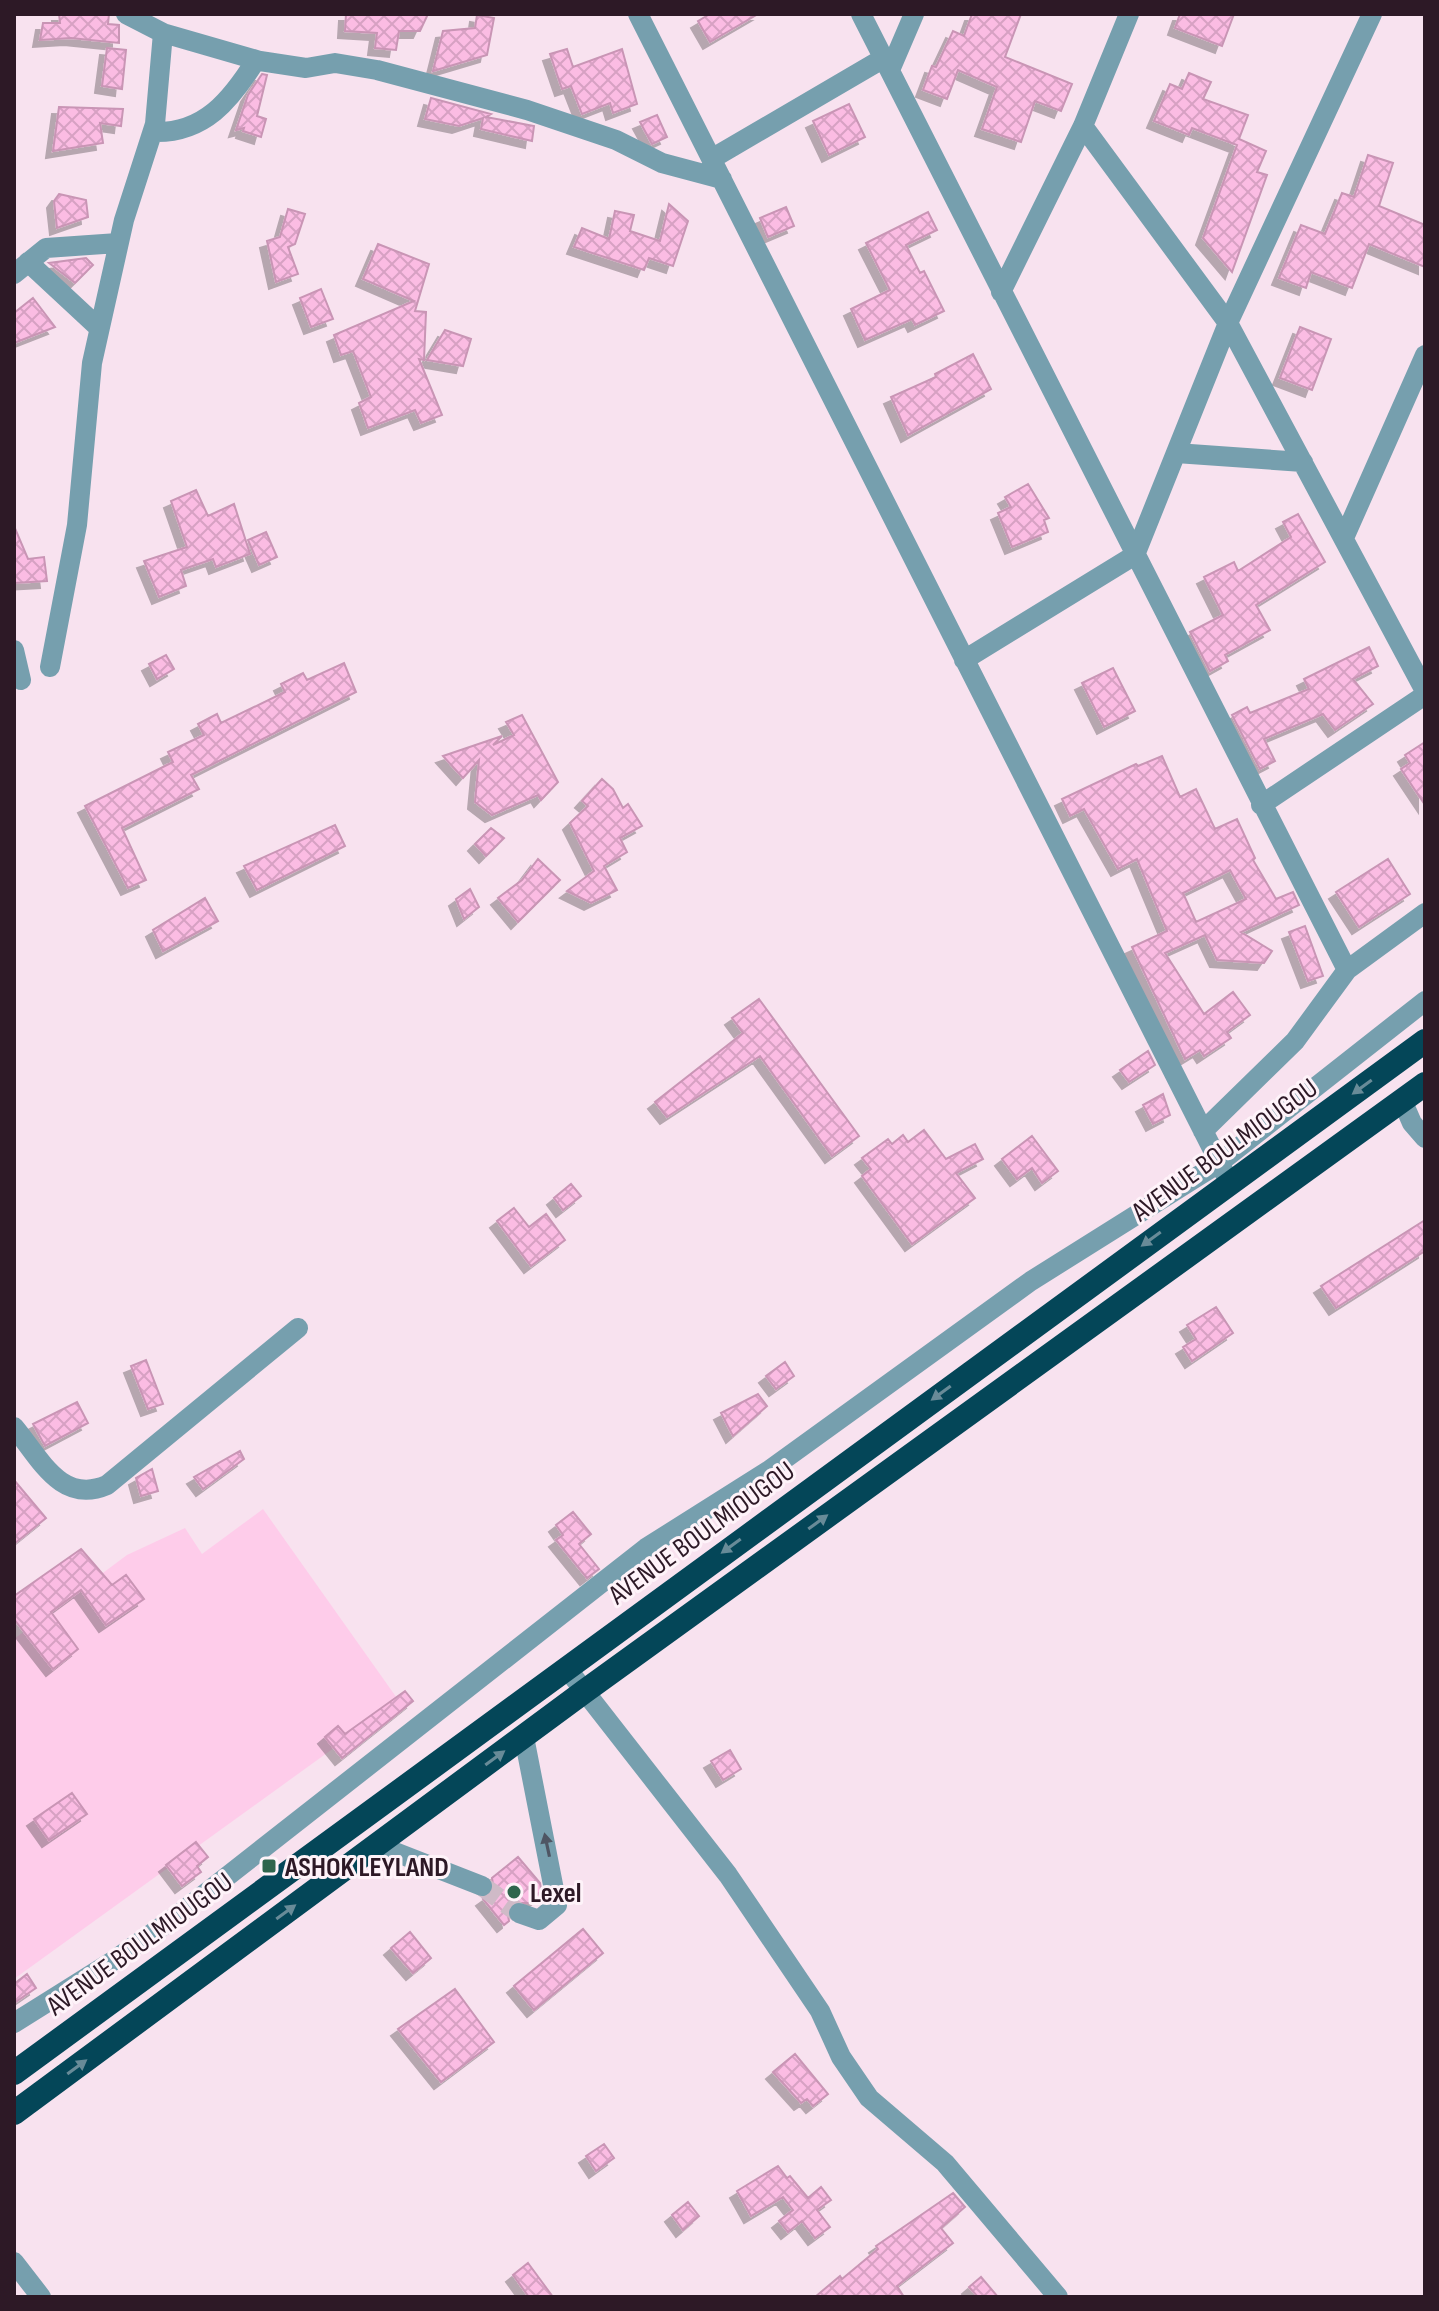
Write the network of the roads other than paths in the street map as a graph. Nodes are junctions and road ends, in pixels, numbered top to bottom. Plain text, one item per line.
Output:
1 (126, 14) edge
2 (638, 14) edge
3 (861, 14) edge
4 (914, 14) edge
5 (1129, 14) edge
6 (1372, 14) edge
7 (163, 33) junction
8 (256, 60) junction
9 (887, 64) junction
10 (1083, 126) junction
11 (153, 132) junction
12 (713, 158) junction
13 (722, 179) junction
14 (118, 243) junction
15 (21, 268) edge
16 (1001, 292) junction
17 (1228, 323) junction
18 (99, 328) junction
19 (1425, 355) edge
20 (1176, 453) junction
21 (1303, 462) junction
22 (1344, 538) junction
23 (1135, 555) junction
24 (14, 650) edge
25 (964, 660) junction
26 (50, 667) dead end
27 (21, 680) dead end
28 (1425, 693) edge
29 (1261, 805) junction
30 (1425, 913) edge
31 (1347, 970) junction
32 (1425, 1001) edge
33 (1425, 1041) edge
34 (1425, 1084) edge
35 (1402, 1100) junction
36 (1203, 1131) junction
37 (1425, 1138) edge
38 (1224, 1172) junction
39 (298, 1328) dead end
40 (14, 1427) edge
41 (568, 1670) junction
42 (585, 1691) junction
43 (524, 1737) junction
44 (377, 1845) junction
45 (482, 1886) tunnel mouth
46 (519, 1913) tunnel mouth
47 (14, 2023) edge
48 (14, 2073) edge
49 (14, 2113) edge
50 (14, 2262) edge
51 (41, 2297) edge
52 (1058, 2297) edge

1 - 7 street
2 - 12 street
3 - 9 street
4 - 9 street
5 - 10 street
6 - 17 street
7 - 8 street
7 - 11 street
8 - 11 street
8 - 13 street
9 - 12 street
9 - 16 street
10 - 16 street
10 - 17 street
11 - 14 street
12 - 13 street
13 - 25 street
14 - 15 street
14 - 18 street
15 - 18 street
16 - 23 street
17 - 20 street
17 - 21 street
18 - 26 street
19 - 22 street
20 - 21 street
20 - 23 street
21 - 22 street
22 - 28 street
23 - 25 street
23 - 29 street
24 - 27 street
25 - 36 street
28 - 29 street
29 - 31 street
30 - 31 street
31 - 36 street
32 - 38 street
33 -> 38 highway, AVENUE BOULMIOUGOU
34 - 35 highway
35 - 37 street
42 -> 35 highway
36 - 38 street
38 -> 41 highway, AVENUE BOULMIOUGOU
38 - 47 street
39 - 40 street
41 - 42 street
41 - 48 highway, AVENUE BOULMIOUGOU
42 - 43 highway
42 - 52 street
44 -> 43 highway
46 -> 43 street
44 - 45 street
49 -> 44 highway
50 - 51 street

